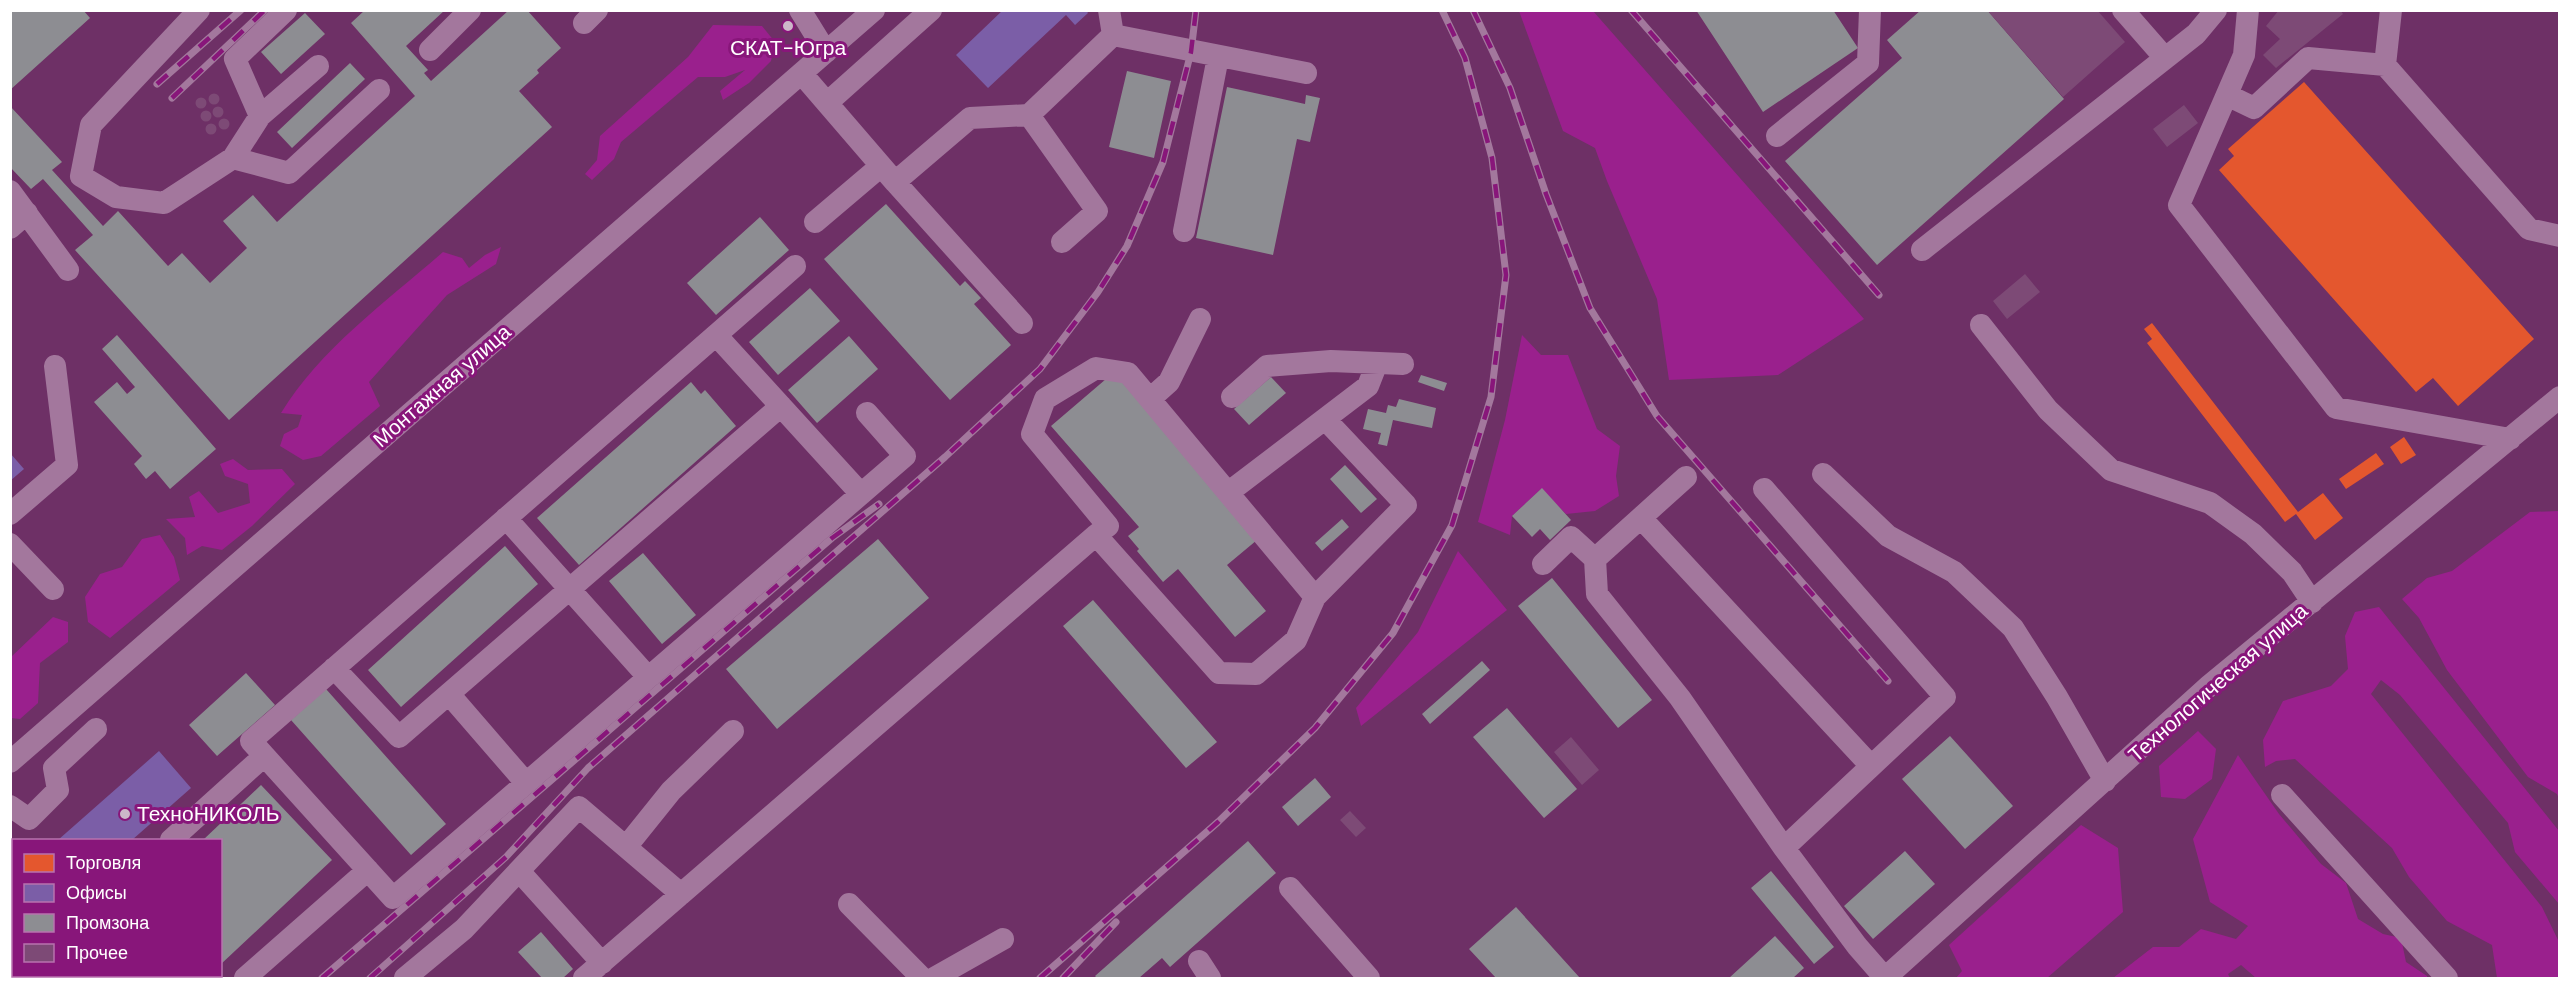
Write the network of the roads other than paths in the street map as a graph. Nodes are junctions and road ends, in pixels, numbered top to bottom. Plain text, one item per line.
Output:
1 (198, 10) edge
2 (286, 10) edge
3 (470, 10) edge
4 (800, 10) edge
5 (874, 10) edge
6 (931, 10) edge
7 (1109, 10) edge
8 (1870, 10) edge
9 (2123, 10) edge
10 (2216, 10) edge
11 (2248, 10) edge
12 (2391, 10) edge
13 (1113, 35) junction
14 (430, 50) dead end
15 (826, 52) junction
16 (1218, 57) junction
17 (2165, 58) junction
18 (2385, 65) junction
19 (318, 66) dead end
20 (1306, 73) dead end
21 (802, 74) junction
22 (379, 90) dead end
23 (2227, 95) junction
24 (826, 103) junction
25 (1029, 115) junction
26 (260, 116) junction
27 (1777, 136) dead end
28 (233, 158) junction
29 (888, 174) junction
30 (10, 191) edge
31 (19, 220) edge
32 (816, 222) dead end
33 (1184, 231) dead end
34 (2559, 236) edge
35 (1062, 242) dead end
36 (1923, 250) dead end
37 (795, 266) dead end
38 (68, 270) dead end
39 (1200, 319) dead end
40 (1022, 323) dead end
41 (1981, 325) dead end
42 (716, 335) junction
43 (1377, 363) junction
44 (1403, 364) dead end
45 (55, 366) dead end
46 (1232, 397) dead end
47 (2559, 397) edge
48 (1150, 399) junction
49 (781, 406) junction
50 (867, 413) dead end
51 (1325, 418) junction
52 (2510, 439) junction
53 (1823, 474) dead end
54 (1686, 477) dead end
55 (1764, 489) dead end
56 (1229, 492) junction
57 (861, 494) junction
58 (10, 514) edge
59 (506, 518) junction
60 (1641, 518) junction
61 (1096, 535) junction
62 (10, 544) edge
63 (1595, 559) junction
64 (1543, 564) dead end
65 (52, 589) dead end
66 (570, 590) junction
67 (1315, 597) junction
68 (2312, 602) junction
69 (334, 668) junction
70 (648, 677) junction
71 (449, 694) junction
72 (96, 729) dead end
73 (733, 731) dead end
74 (264, 756) junction
75 (10, 762) edge
76 (1871, 766) junction
77 (2105, 781) junction
78 (526, 783) junction
79 (2282, 795) dead end
80 (10, 806) edge
81 (172, 839) edge
82 (626, 847) junction
83 (1784, 848) junction
84 (368, 870) junction
85 (519, 871) junction
86 (1290, 888) dead end
87 (681, 894) junction
88 (849, 904) dead end
89 (1003, 939) dead end
90 (602, 963) junction
91 (245, 978) edge
92 (405, 978) edge
93 (584, 978) edge
94 (922, 978) edge
95 (934, 978) edge
96 (1369, 978) edge
97 (1885, 978) edge
98 (2447, 978) edge

1 - 28 street
2 - 26 street
3 - 14 street
4 - 15 street
5 - 15 street, Монтажная улица
6 - 24 street
7 - 13 street
8 - 27 street
9 - 17 street
10 - 17 street
11 - 23 street
12 - 18 street
13 - 16 street
13 - 25 street
15 - 21 street, Монтажная улица
16 - 20 street
16 - 33 street
17 - 36 street
18 - 23 street
18 - 34 street
19 - 26 street
21 - 24 street
21 - 75 street, Монтажная улица
22 - 28 street
23 - 52 street
24 - 29 street
25 - 29 street
25 - 35 street
26 - 28 street
29 - 32 street
29 - 40 street
30 - 31 street
31 - 38 street
37 - 42 street
39 - 48 street
41 - 68 street
42 - 49 street
42 - 59 street
43 - 44 street
43 - 46 street
43 - 51 street
45 - 58 street
47 - 52 street, Технологическая улица
48 - 56 street
48 - 61 street
49 - 57 street
49 - 66 street
50 - 57 street
51 - 56 street
51 - 67 street
52 - 68 street, Технологическая улица
53 - 77 street
54 - 60 street
55 - 76 street
56 - 67 street
57 - 70 street
59 - 66 street
59 - 69 street
60 - 63 street
60 - 76 street
61 - 67 street
61 - 87 street
62 - 65 street
63 - 64 street
63 - 83 street
66 - 70 street
66 - 71 street
68 - 77 street, Технологическая улица
69 - 71 street
69 - 74 street
70 - 78 street
71 - 78 street
72 - 80 street
73 - 82 street
74 - 81 street
74 - 84 street
76 - 83 street
77 - 97 street, Технологическая улица
78 - 84 street
79 - 98 street
82 - 85 street
82 - 87 street
83 - 97 street
84 - 91 street
85 - 90 street
85 - 92 street
86 - 96 street
87 - 90 street
88 - 94 street
89 - 95 street
90 - 93 street

